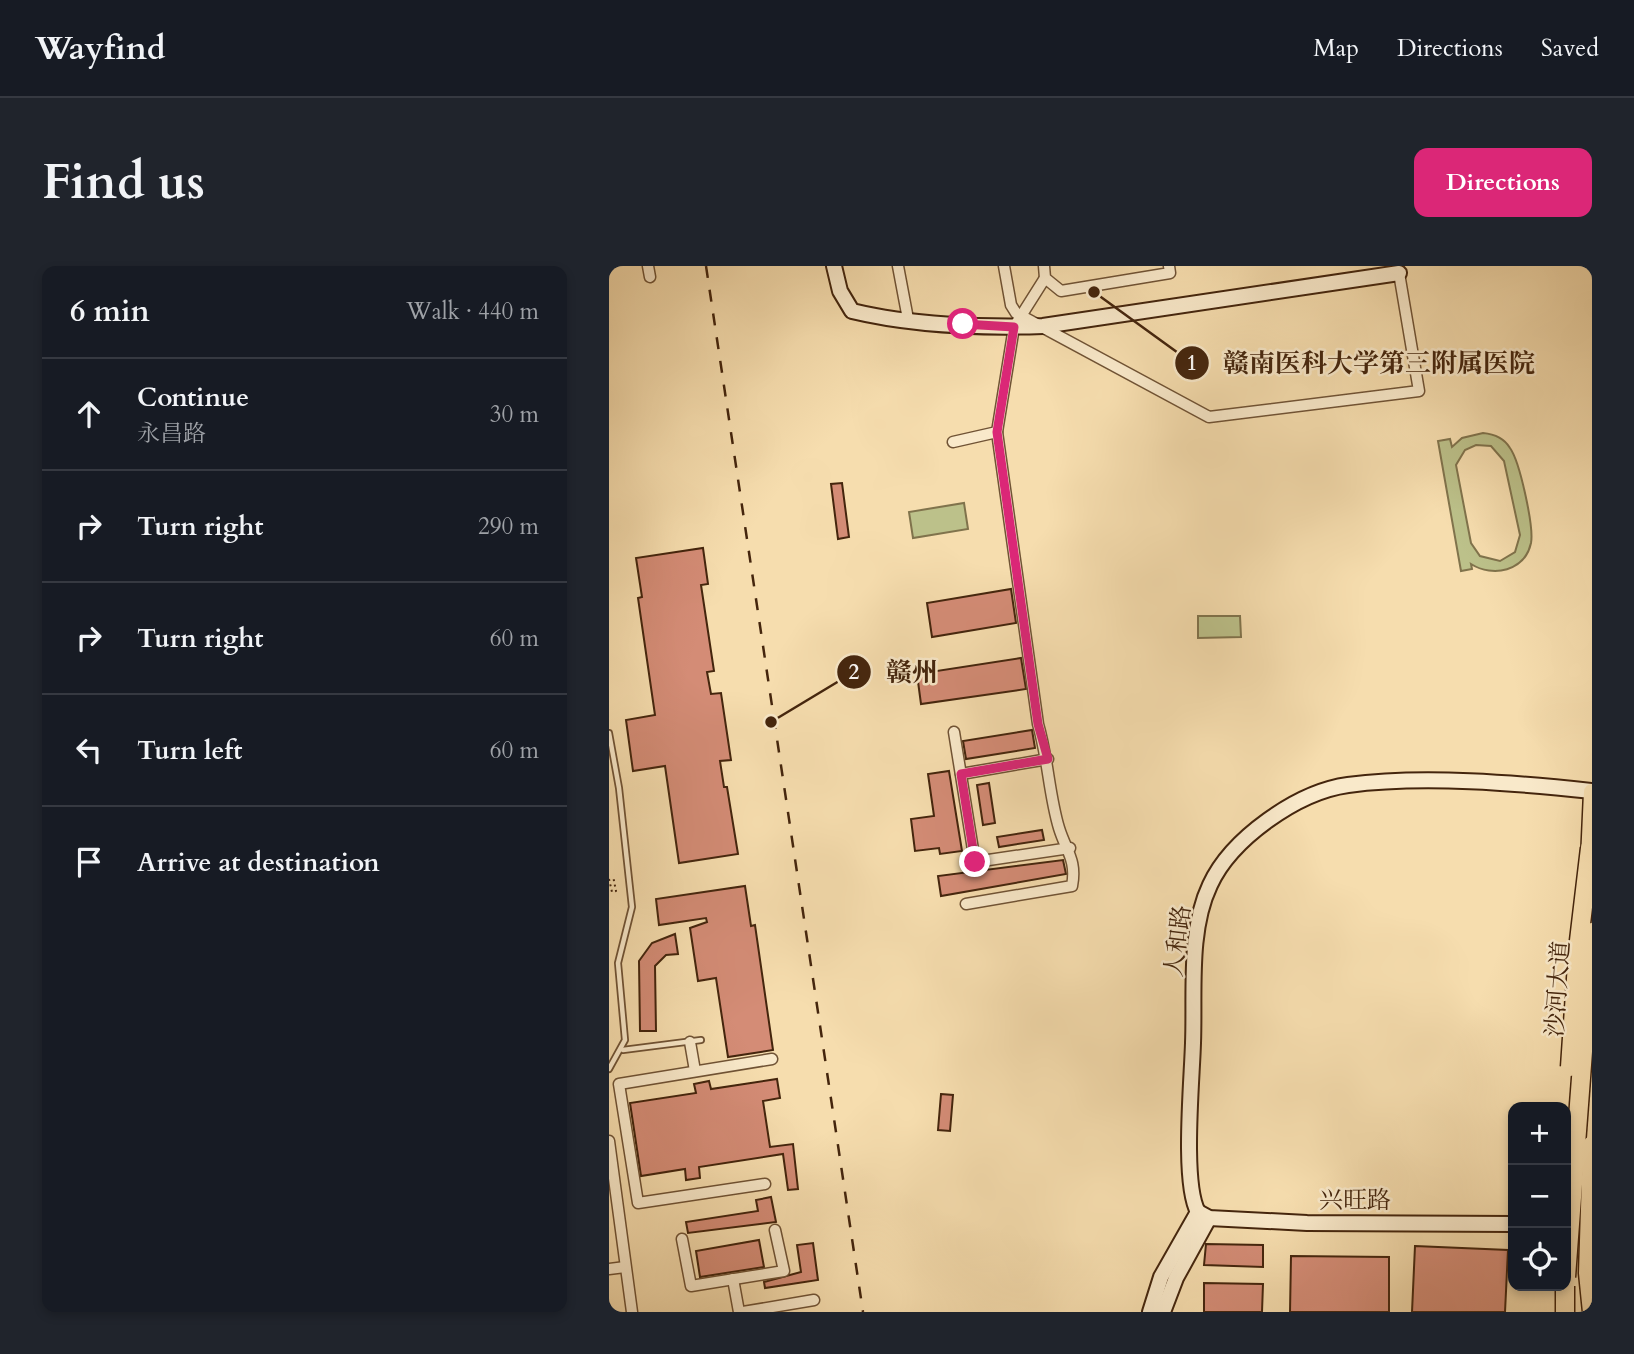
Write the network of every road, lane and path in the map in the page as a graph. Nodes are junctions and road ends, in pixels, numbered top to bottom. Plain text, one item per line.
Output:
1 (648, 266) edge
2 (834, 266) edge
3 (898, 266) edge
4 (1004, 266) edge
5 (1044, 266) edge
6 (1169, 266) edge
7 (1399, 273) joint
8 (650, 277) dead end
9 (1045, 278) junction
10 (908, 319) junction
11 (1017, 321) junction
12 (1042, 326) junction
13 (997, 432) junction
14 (953, 442) dead end
15 (954, 732) dead end
16 (609, 733) edge
17 (1048, 759) junction
18 (961, 774) junction
19 (1592, 791) edge
20 (1070, 848) junction
21 (1590, 848) joint
22 (613, 876) dead end
23 (609, 879) edge
24 (966, 904) dead end
25 (1592, 932) edge
26 (701, 1040) dead end
27 (690, 1042) junction
28 (623, 1050) junction
29 (772, 1059) dead end
30 (609, 1069) edge
31 (695, 1071) junction
32 (609, 1140) edge
33 (1592, 1146) edge
34 (1569, 1165) edge
35 (1571, 1176) edge
36 (765, 1184) dead end
37 (1204, 1215) junction
38 (1508, 1224) edge
39 (1571, 1226) edge
40 (1592, 1226) edge
41 (775, 1230) dead end
42 (682, 1239) dead end
43 (625, 1268) junction
44 (609, 1269) edge
45 (733, 1279) junction
46 (1592, 1288) edge
47 (1565, 1291) edge
48 (814, 1300) dead end
49 (632, 1312) edge
50 (741, 1312) edge
51 (1150, 1312) edge
52 (1163, 1312) edge
53 (1567, 1312) edge
54 (1591, 1312) edge

1 - 8 street
2 - 10 street
3 - 10 street
4 - 11 street
5 - 9 street
6 - 9 street
7 - 12 street
7 - 12 street
9 - 11 street
10 - 11 street
11 - 12 street
11 - 13 street
13 - 14 street
13 - 17 street
15 - 18 street
16 - 28 lane
17 - 18 street
17 - 20 street
18 - 20 street
19 - 21 main road
19 - 37 street, 人和路
20 - 24 street
21 - 34 highway, bridge
22 - 23 path
25 - 35 highway, bridge
26 - 27 lane
27 - 28 lane
27 - 31 street
28 - 30 lane
29 - 31 street
31 - 36 street
32 - 43 street
33 - 54 highway, bridge
37 - 38 street, 兴旺路
37 - 51 street
37 - 52 street
39 - 40 street
41 - 45 street
42 - 45 street
43 - 44 street
43 - 49 street
45 - 50 street
46 - 54 main road
47 - 53 highway, bridge
48 - 50 street

